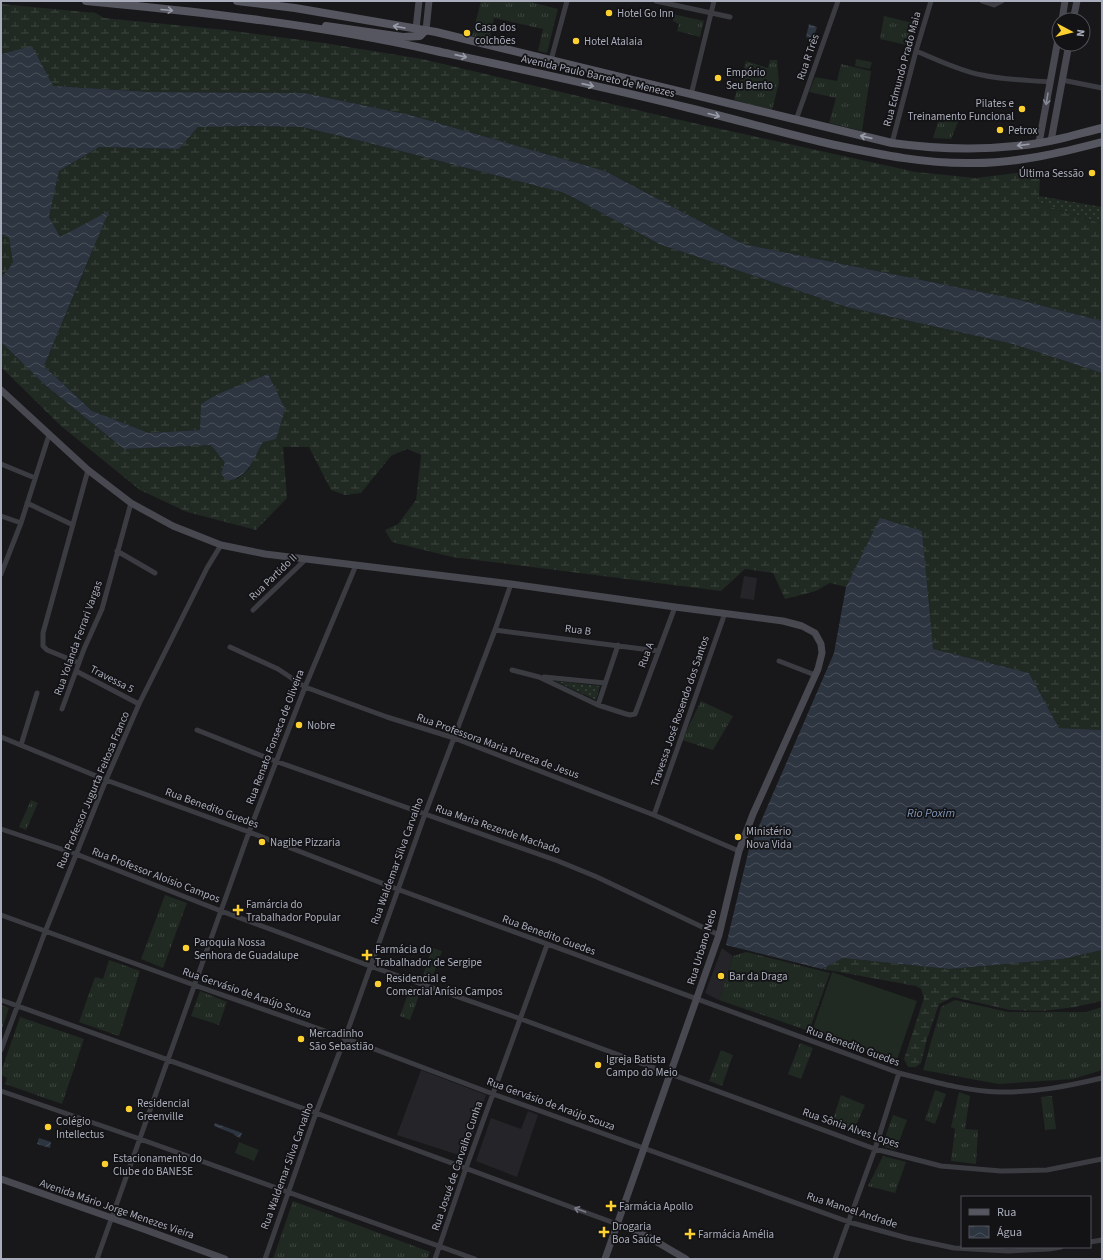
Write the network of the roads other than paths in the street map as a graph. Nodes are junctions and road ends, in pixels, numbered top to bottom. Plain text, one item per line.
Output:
1 (86, 1) edge
2 (237, 1) edge
3 (419, 1) edge
4 (429, 1) edge
5 (567, 1) edge
6 (656, 1) edge
7 (714, 1) edge
8 (838, 1) edge
9 (931, 1) edge
10 (982, 1) edge
11 (1002, 1) edge
12 (1065, 1) edge
13 (1077, 1) edge
14 (103, 2) edge
15 (296, 5) edge
16 (1063, 12) edge
17 (1075, 12) edge
18 (711, 13) junction
19 (730, 17) dead end
20 (293, 25) junction
21 (421, 32) junction
22 (434, 50) junction
23 (916, 51) junction
24 (1056, 52) edge
25 (1067, 52) edge
26 (551, 60) junction
27 (1062, 80) junction
28 (1050, 82) junction
29 (1102, 88) edge
30 (691, 95) junction
31 (1056, 113) junction
32 (1044, 114) junction
33 (796, 120) junction
34 (1102, 128) edge
35 (1051, 141) junction
36 (1102, 142) edge
37 (892, 143) junction
38 (1039, 143) junction
39 (1, 390) edge
40 (50, 435) junction
41 (1, 464) edge
42 (88, 470) junction
43 (35, 478) junction
44 (27, 503) junction
45 (131, 503) junction
46 (1, 516) edge
47 (21, 523) junction
48 (73, 525) junction
49 (221, 545) junction
50 (118, 551) junction
51 (306, 558) junction
52 (356, 565) junction
53 (155, 573) dead end
54 (1, 574) edge
55 (510, 584) junction
56 (675, 607) junction
57 (253, 610) dead end
58 (725, 613) junction
59 (496, 630) junction
60 (618, 645) junction
61 (230, 647) dead end
62 (658, 651) junction
63 (779, 661) dead end
64 (79, 663) junction
65 (512, 670) dead end
66 (76, 672) junction
67 (815, 675) junction
68 (539, 677) junction
69 (605, 683) junction
70 (305, 687) junction
71 (37, 693) dead end
72 (139, 704) junction
73 (598, 705) junction
74 (62, 709) dead end
75 (197, 730) dead end
76 (1, 737) edge
77 (454, 738) junction
78 (21, 745) junction
79 (275, 762) junction
80 (106, 780) junction
81 (425, 814) junction
82 (654, 815) junction
83 (1, 829) edge
84 (249, 832) junction
85 (739, 851) junction
86 (76, 854) junction
87 (397, 890) junction
88 (221, 911) junction
89 (1, 915) edge
90 (45, 932) junction
91 (719, 935) junction
92 (547, 945) junction
93 (370, 966) junction
94 (194, 985) junction
95 (697, 999) junction
96 (1, 1000) edge
97 (16, 1006) junction
98 (521, 1019) junction
99 (345, 1038) junction
100 (1, 1050) edge
101 (167, 1059) junction
102 (899, 1073) junction
103 (671, 1074) junction
104 (1102, 1078) edge
105 (1, 1091) edge
106 (493, 1094) junction
107 (316, 1113) junction
108 (140, 1139) junction
109 (644, 1148) junction
110 (875, 1149) junction
111 (1102, 1159) edge
112 (466, 1168) junction
113 (1, 1179) edge
114 (288, 1192) junction
115 (111, 1218) junction
116 (849, 1222) junction
117 (617, 1224) junction
118 (1102, 1240) edge
119 (1091, 1242) edge
120 (440, 1246) junction
121 (1056, 1248) edge
122 (97, 1259) edge
123 (225, 1259) edge
124 (265, 1259) edge
125 (435, 1259) edge
126 (475, 1259) edge
127 (605, 1259) edge
128 (686, 1259) edge
129 (835, 1259) edge

1 - 14 main road, Avenida Paulo Barreto de Menezes
2 - 15 main road, Avenida Paulo Barreto de Menezes
3 - 21 street
4 - 21 street
5 - 26 street
6 - 18 street
7 - 18 street
8 - 33 street, Rua R Três
9 - 23 street, Rua Edmundo Prado Maia
10 - 11 street
12 - 16 street
13 - 17 street
14 -> 20 main road, Avenida Paulo Barreto de Menezes
21 -> 15 main road, Avenida Paulo Barreto de Menezes
18 - 19 street
18 - 30 street
20 - 21 main road
20 - 22 main road, Avenida Paulo Barreto de Menezes
21 - 22 main road
21 - 26 main road, Avenida Paulo Barreto de Menezes
22 -> 36 main road, Avenida Paulo Barreto de Menezes
23 - 28 street
23 - 37 street, Rua Edmundo Prado Maia
24 - 28 street
25 - 27 street
26 - 30 main road, Avenida Paulo Barreto de Menezes
27 - 29 street
27 - 31 street
28 -> 32 street
30 - 33 main road, Avenida Paulo Barreto de Menezes
31 - 32 street
31 - 35 street
32 - 38 street
37 -> 33 main road, Avenida Paulo Barreto de Menezes
34 - 35 main road, Avenida Paulo Barreto de Menezes
35 - 38 main road, Avenida Paulo Barreto de Menezes
38 -> 37 main road, Avenida Paulo Barreto de Menezes
39 - 40 street
40 - 42 street
40 - 43 street
41 - 43 street
42 - 45 street
42 - 48 street
43 - 44 street
44 - 47 street
44 - 48 street
45 - 49 street
45 - 50 street, Rua Yolanda Ferrari Vargas
46 - 47 street
47 - 54 street
48 - 64 street
49 - 51 street
49 - 72 street, Rua Professor Jugurta Feitosa Franco
50 - 53 street
50 - 64 street, Rua Yolanda Ferrari Vargas
51 - 52 street
51 - 57 street, Rua Partido II
52 - 55 street
52 - 70 street, Rua Renato Fonseca de Oliveira
55 - 56 street
55 - 59 street, Rua Waldemar Silva Carvalho
56 - 58 street
56 - 62 street, Rua A
58 - 67 street, Rua Urbano Neto
58 - 82 street, Travessa José Rosendo dos Santos
59 - 60 street, Rua B
59 - 77 street, Rua Waldemar Silva Carvalho
60 - 62 street, Rua B
60 - 69 street
61 - 70 street, Rua Professora Maria Pureza de Jesus
62 - 73 street, Rua A
63 - 67 street
64 - 66 street, Rua Yolanda Ferrari Vargas
65 - 68 street
66 - 72 street, Travessa 5
66 - 74 street, Rua Yolanda Ferrari Vargas
67 - 85 street, Rua Urbano Neto
68 - 69 street
68 - 73 street
69 - 73 street
70 - 77 street, Rua Professora Maria Pureza de Jesus
70 - 79 street, Rua Renato Fonseca de Oliveira
71 - 78 street
72 - 80 street, Rua Professor Jugurta Feitosa Franco
75 - 79 street, Rua Maria Rezende Machado
76 - 78 street, Rua Benedito Guedes
77 - 81 street, Rua Waldemar Silva Carvalho
77 - 82 street, Rua Professora Maria Pureza de Jesus
78 - 80 street, Rua Benedito Guedes
79 - 81 street, Rua Maria Rezende Machado
79 - 84 street, Rua Renato Fonseca de Oliveira
80 - 84 street, Rua Benedito Guedes
80 - 86 street, Rua Professor Jugurta Feitosa Franco
81 - 87 street, Rua Waldemar Silva Carvalho
81 - 91 street, Rua Maria Rezende Machado
82 - 85 street, Rua Professora Maria Pureza de Jesus
83 - 86 street, Rua Professor Aloísio Campos
84 - 87 street, Rua Benedito Guedes
84 - 88 street, Rua Renato Fonseca de Oliveira
85 - 91 street, Rua Urbano Neto
86 - 88 street, Rua Professor Aloísio Campos
86 - 90 street, Rua Professor Jugurta Feitosa Franco
87 - 92 street, Rua Benedito Guedes
87 - 93 street, Rua Waldemar Silva Carvalho
88 - 93 street, Rua Professor Aloísio Campos
88 - 94 street, Rua Renato Fonseca de Oliveira
89 - 90 street, Rua Gervásio de Araújo Souza
90 - 94 street, Rua Gervásio de Araújo Souza
90 - 97 street, Rua Professor Jugurta Feitosa Franco
91 - 95 street, Rua Urbano Neto
92 - 95 street, Rua Benedito Guedes
92 - 98 street, Rua Josué de Carvalho Cunha
93 - 98 street, Rua Professor Aloísio Campos
93 - 99 street, Rua Waldemar Silva Carvalho
94 - 99 street, Rua Gervásio de Araújo Souza
94 - 101 street, Rua Renato Fonseca de Oliveira
95 - 102 street, Rua Benedito Guedes
95 - 103 street, Rua Urbano Neto
96 - 97 street
97 - 100 street, Rua Professor Jugurta Feitosa Franco
97 - 101 street
98 - 103 street, Rua Sônia Alves Lopes
98 - 106 street, Rua Josué de Carvalho Cunha
99 - 106 street, Rua Gervásio de Araújo Souza
99 - 107 street, Rua Waldemar Silva Carvalho
101 - 107 street
101 - 108 street, Rua Renato Fonseca de Oliveira
102 - 104 street, Rua Benedito Guedes
102 - 110 street
103 - 109 street, Rua Urbano Neto
103 - 110 street, Rua Sônia Alves Lopes
105 - 108 street
106 - 109 street, Rua Gervásio de Araújo Souza
106 - 112 street, Rua Josué de Carvalho Cunha
107 - 112 street
107 - 114 street, Rua Waldemar Silva Carvalho
108 - 114 street
108 - 115 street, Rua Renato Fonseca de Oliveira
109 - 116 street, Rua Manoel Andrade
109 - 117 street, Rua Urbano Neto
110 - 111 street, Rua Sônia Alves Lopes
110 - 116 street
117 -> 112 street
112 - 120 street, Rua Josué de Carvalho Cunha
113 - 115 street, Avenida Mário Jorge Menezes Vieira
114 - 120 street
114 - 124 street, Rua Waldemar Silva Carvalho
115 - 122 street, Rua Renato Fonseca de Oliveira
115 - 123 street, Avenida Mário Jorge Menezes Vieira
116 - 121 street, Rua Manoel Andrade
116 - 129 street
117 - 127 street, Rua Urbano Neto
117 - 128 street
118 - 119 street
120 - 125 street, Rua Josué de Carvalho Cunha
120 - 126 street

